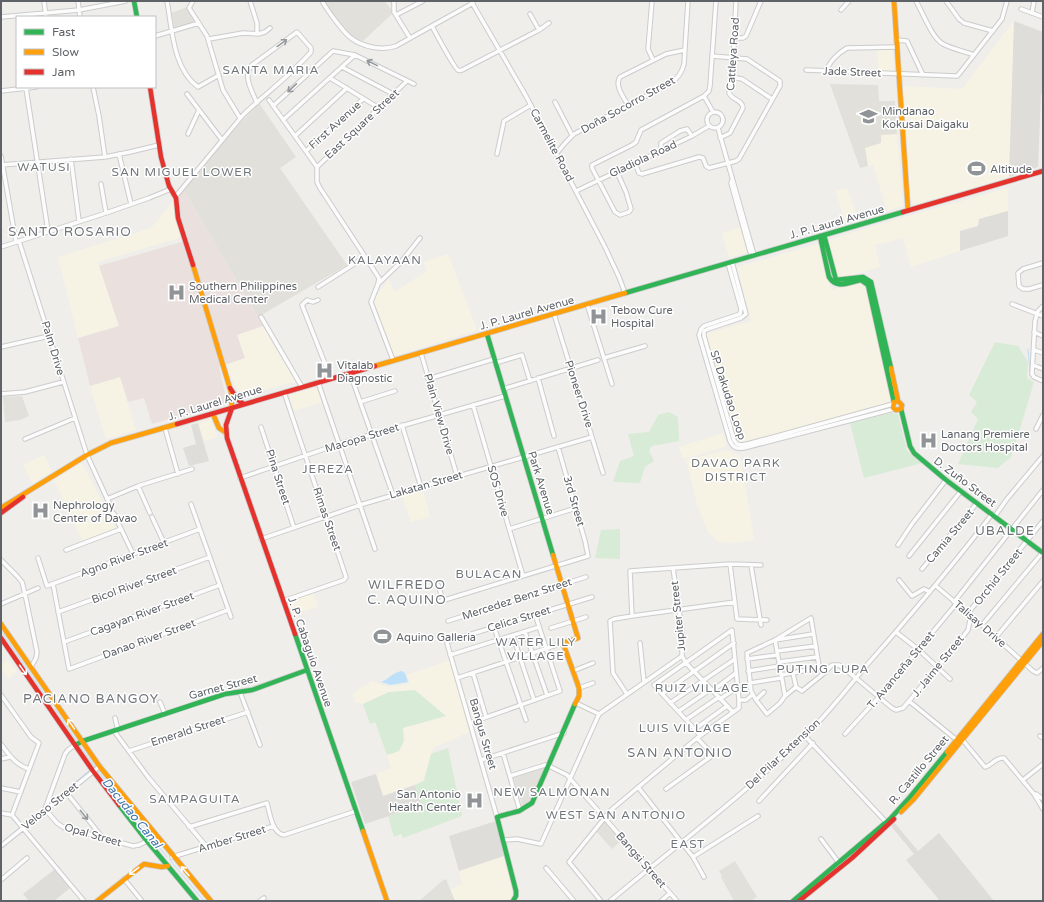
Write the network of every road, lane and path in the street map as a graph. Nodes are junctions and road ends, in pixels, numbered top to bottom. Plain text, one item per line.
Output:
1 (44, 1) edge
2 (78, 1) edge
3 (126, 1) edge
4 (134, 1) edge
5 (167, 1) edge
6 (193, 1) edge
7 (250, 1) edge
8 (322, 1) edge
9 (394, 1) edge
10 (423, 1) edge
11 (652, 1) edge
12 (688, 1) edge
13 (716, 1) edge
14 (736, 1) edge
15 (761, 1) edge
16 (848, 1) edge
17 (894, 1) edge
18 (916, 1) edge
19 (946, 1) edge
20 (1007, 1) edge
21 (1034, 1) edge
22 (472, 2) edge
23 (1021, 9) dead end
24 (79, 10) junction
25 (841, 10) dead end
26 (395, 13) junction
27 (1032, 13) junction
28 (530, 14) dead end
29 (46, 15) edge
30 (16, 16) edge
31 (24, 16) edge
32 (80, 16) edge
33 (137, 16) edge
34 (1, 17) edge
35 (1043, 17) edge
36 (199, 23) junction
37 (549, 23) dead end
38 (432, 26) junction
39 (270, 28) dead end
40 (539, 30) junction
41 (172, 31) junction
42 (993, 31) junction
43 (257, 34) junction
44 (156, 36) edge
45 (410, 38) junction
46 (734, 38) junction
47 (209, 39) junction
48 (896, 40) junction
49 (897, 47) junction
50 (501, 50) junction
51 (685, 50) junction
52 (974, 54) junction
53 (355, 55) junction
54 (712, 56) junction
55 (734, 58) junction
56 (653, 60) junction
57 (342, 67) junction
58 (806, 70) dead end
59 (827, 71) junction
60 (898, 74) junction
61 (218, 75) junction
62 (923, 75) junction
63 (732, 77) junction
64 (330, 78) junction
65 (407, 81) junction
66 (414, 84) dead end
67 (26, 88) joint
68 (93, 88) edge
69 (150, 88) edge
70 (347, 88) junction
71 (1, 91) edge
72 (187, 94) dead end
73 (394, 94) junction
74 (704, 96) junction
75 (363, 99) junction
76 (772, 99) junction
77 (269, 100) dead end
78 (555, 102) dead end
79 (257, 103) junction
80 (531, 105) junction
81 (628, 105) junction
82 (273, 106) junction
83 (379, 108) junction
84 (199, 110) junction
85 (713, 112) junction
86 (240, 118) junction
87 (284, 120) junction
88 (709, 126) junction
89 (718, 128) junction
90 (188, 134) dead end
91 (572, 135) junction
92 (295, 136) junction
93 (692, 136) junction
94 (720, 138) junction
95 (222, 140) junction
96 (159, 145) junction
97 (662, 150) junction
98 (306, 151) junction
99 (119, 154) junction
100 (497, 154) dead end
101 (556, 154) junction
102 (1, 156) edge
103 (105, 156) junction
104 (71, 159) junction
105 (38, 161) junction
106 (728, 163) junction
107 (635, 164) junction
108 (2, 165) edge
109 (317, 167) junction
110 (1043, 171) edge
111 (617, 172) junction
112 (598, 181) junction
113 (101, 184) dead end
114 (171, 189) junction
115 (576, 191) junction
116 (176, 196) junction
117 (131, 204) junction
118 (908, 210) junction
119 (106, 213) junction
120 (80, 221) junction
121 (48, 232) junction
122 (822, 235) junction
123 (420, 238) dead end
124 (17, 241) junction
125 (1, 247) edge
126 (753, 255) junction
127 (365, 257) junction
128 (730, 262) junction
129 (1043, 263) edge
130 (378, 284) junction
131 (1043, 285) edge
132 (318, 287) dead end
133 (626, 293) junction
134 (318, 300) dead end
135 (587, 304) junction
136 (1012, 304) dead end
137 (1043, 306) edge
138 (1037, 313) junction
139 (554, 314) junction
140 (1043, 316) edge
141 (261, 317) dead end
142 (1034, 332) junction
143 (487, 334) junction
144 (49, 336) junction
145 (1043, 336) edge
146 (645, 346) dead end
147 (1, 347) edge
148 (1034, 350) junction
149 (421, 352) junction
150 (1043, 353) edge
151 (604, 358) junction
152 (393, 360) junction
153 (598, 360) dead end
154 (495, 361) junction
155 (1033, 365) junction
156 (570, 368) junction
157 (1043, 369) edge
158 (350, 373) junction
159 (538, 378) junction
160 (331, 379) junction
161 (428, 379) junction
162 (530, 381) junction
163 (1043, 381) edge
164 (63, 382) junction
165 (318, 382) junction
166 (612, 384) dead end
167 (302, 387) junction
168 (230, 388) junction
169 (503, 389) junction
170 (395, 391) dead end
171 (284, 392) junction
172 (1, 394) edge
173 (505, 396) junction
174 (360, 402) junction
175 (244, 404) junction
176 (895, 404) junction
177 (473, 405) junction
178 (232, 408) junction
179 (900, 409) junction
180 (213, 414) junction
181 (439, 414) junction
182 (1043, 415) edge
183 (75, 418) junction
184 (402, 425) junction
185 (261, 427) dead end
186 (165, 428) junction
187 (1036, 429) dead end
188 (225, 432) junction
189 (371, 434) junction
190 (554, 436) dead end
191 (592, 437) junction
192 (25, 439) dead end
193 (339, 444) junction
194 (558, 447) junction
195 (87, 455) junction
196 (306, 456) junction
197 (1043, 456) edge
198 (524, 457) junction
199 (274, 467) junction
200 (491, 467) junction
201 (192, 470) dead end
202 (603, 473) dead end
203 (178, 474) junction
204 (457, 476) junction
205 (240, 478) junction
206 (946, 480) junction
207 (138, 486) junction
208 (421, 487) junction
209 (1043, 490) edge
210 (961, 491) junction
211 (26, 494) junction
212 (393, 495) junction
213 (107, 499) junction
214 (977, 503) junction
215 (191, 504) dead end
216 (360, 505) junction
217 (1, 507) edge
218 (576, 508) junction
219 (1, 513) edge
220 (993, 515) junction
221 (326, 517) junction
222 (542, 519) junction
223 (1043, 521) edge
224 (121, 528) junction
225 (294, 528) junction
226 (200, 529) junction
227 (509, 529) junction
228 (1011, 529) junction
229 (261, 539) junction
230 (1027, 541) junction
231 (164, 543) junction
232 (898, 545) dead end
233 (375, 549) dead end
234 (66, 550) dead end
235 (1043, 552) edge
236 (133, 554) junction
237 (909, 556) dead end
238 (210, 557) junction
239 (38, 558) dead end
240 (1, 560) edge
241 (730, 564) junction
242 (751, 565) junction
243 (761, 565) dead end
244 (557, 566) junction
245 (673, 568) junction
246 (922, 569) dead end
247 (523, 576) junction
248 (586, 577) dead end
249 (899, 580) dead end
250 (1043, 581) edge
251 (52, 584) junction
252 (220, 585) junction
253 (438, 585) dead end
254 (562, 585) junction
255 (936, 586) junction
256 (38, 588) dead end
257 (930, 592) junction
258 (25, 594) junction
259 (592, 597) dead end
260 (283, 601) junction
261 (735, 602) junction
262 (955, 603) junction
263 (1, 604) edge
264 (568, 604) junction
265 (228, 610) junction
266 (679, 610) junction
267 (58, 612) junction
268 (535, 614) junction
269 (970, 614) junction
270 (632, 616) junction
271 (231, 617) dead end
272 (586, 618) dead end
273 (760, 619) junction
274 (767, 620) dead end
275 (448, 621) dead end
276 (573, 621) junction
277 (1, 624) edge
278 (761, 625) dead end
279 (982, 625) junction
280 (494, 627) junction
281 (539, 627) junction
282 (550, 628) dead end
283 (525, 632) junction
284 (896, 632) junction
285 (814, 634) junction
286 (1043, 634) edge
287 (514, 636) junction
288 (996, 637) junction
289 (1, 638) edge
290 (775, 640) junction
291 (499, 641) junction
292 (1043, 641) edge
293 (64, 642) junction
294 (447, 643) joint
295 (563, 643) junction
296 (640, 643) dead end
297 (734, 643) junction
298 (816, 646) junction
299 (546, 648) junction
300 (919, 650) junction
301 (532, 653) junction
302 (777, 653) junction
303 (450, 656) junction
304 (682, 656) junction
305 (520, 657) junction
306 (817, 657) junction
307 (735, 659) junction
308 (747, 659) junction
309 (506, 662) junction
310 (686, 662) junction
311 (1023, 662) junction
312 (593, 663) dead end
313 (779, 664) junction
314 (31, 666) junction
315 (819, 668) junction
316 (937, 668) junction
317 (1043, 668) edge
318 (307, 670) junction
319 (573, 671) junction
320 (694, 671) junction
321 (748, 671) junction
322 (1037, 672) junction
323 (473, 673) junction
324 (736, 673) junction
325 (793, 673) junction
326 (823, 674) junction
327 (1043, 674) edge
328 (781, 676) junction
329 (457, 678) junction
330 (856, 678) junction
331 (950, 679) dead end
332 (703, 681) junction
333 (644, 682) junction
334 (593, 683) dead end
335 (750, 683) junction
336 (738, 687) junction
337 (796, 687) junction
338 (579, 688) junction
339 (712, 690) junction
340 (240, 692) junction
341 (764, 692) dead end
342 (627, 694) junction
343 (662, 694) junction
344 (1, 695) edge
345 (547, 695) junction
346 (752, 695) junction
347 (785, 696) junction
348 (879, 697) junction
349 (719, 698) junction
350 (534, 700) junction
351 (739, 700) junction
352 (756, 700) junction
353 (909, 701) junction
354 (160, 702) dead end
355 (56, 703) junction
356 (576, 703) junction
357 (670, 703) junction
358 (520, 704) junction
359 (728, 706) junction
360 (49, 708) junction
361 (679, 711) junction
362 (248, 712) junction
363 (733, 712) junction
364 (165, 714) junction
365 (599, 714) junction
366 (115, 718) dead end
367 (486, 718) junction
368 (526, 720) dead end
369 (687, 720) junction
370 (470, 723) junction
371 (695, 729) junction
372 (116, 730) junction
373 (564, 733) junction
374 (845, 734) dead end
375 (805, 736) junction
376 (699, 737) junction
377 (959, 739) junction
378 (83, 741) junction
379 (813, 743) junction
380 (1, 744) edge
381 (75, 745) junction
382 (260, 745) dead end
383 (128, 751) junction
384 (503, 753) junction
385 (10, 757) junction
386 (1, 759) edge
387 (481, 760) junction
388 (1043, 764) edge
389 (100, 766) junction
390 (549, 766) junction
391 (29, 769) junction
392 (93, 771) junction
393 (510, 776) junction
394 (571, 779) junction
395 (1023, 780) junction
396 (638, 787) junction
397 (1, 788) edge
398 (666, 789) dead end
399 (21, 792) junction
400 (66, 792) junction
401 (1034, 794) junction
402 (1043, 799) edge
403 (759, 801) dead end
404 (45, 809) junction
405 (1043, 809) edge
406 (356, 811) junction
407 (520, 811) junction
408 (1, 813) edge
409 (12, 815) junction
410 (758, 816) dead end
411 (497, 817) junction
412 (604, 817) junction
413 (887, 823) junction
414 (274, 826) junction
415 (189, 827) junction
416 (23, 828) junction
417 (102, 837) junction
418 (821, 839) dead end
419 (503, 840) junction
420 (147, 841) junction
421 (682, 843) junction
422 (1, 846) edge
423 (206, 846) junction
424 (172, 856) junction
425 (693, 857) junction
426 (27, 858) dead end
427 (839, 863) junction
428 (168, 866) junction
429 (546, 868) dead end
430 (649, 869) junction
431 (704, 877) dead end
432 (124, 879) junction
433 (1, 880) edge
434 (815, 885) junction
435 (670, 894) junction
436 (264, 898) dead end
437 (84, 901) edge
438 (96, 901) edge
439 (142, 901) edge
440 (197, 901) edge
441 (210, 901) edge
442 (260, 901) edge
443 (387, 901) edge
444 (513, 901) edge
445 (574, 901) edge
446 (601, 901) edge
447 (610, 901) edge
448 (661, 901) edge
449 (677, 901) edge
450 (792, 901) edge
451 (799, 901) edge

1 - 29 street
2 - 24 street
3 - 24 street
4 - 33 main road
5 - 41 street
6 - 36 street
7 - 43 street
8 - 45 street
9 - 26 street
10 - 26 street
11 - 56 street
12 - 51 street, Doña Socorro Street
13 - 54 street
14 - 46 street, Cattleya Road
15 - 46 street
16 - 25 street
17 - 48 main road
18 - 52 street
19 - 42 street
20 - 42 street
21 - 27 street
22 - 38 street
22 - 50 street, Carmelite Road
23 - 27 street
24 - 29 street
24 - 32 street
26 - 45 street
27 - 35 street
28 - 40 street
29 - 31 street
30 - 34 street
36 - 41 street
36 - 47 street
37 - 40 street
38 - 45 street
38 - 50 street
39 - 43 street
40 - 50 street
41 - 44 street
41 - 61 street
42 - 52 street
43 - 47 street
46 - 55 street, Cattleya Road
47 - 61 street
48 - 49 main road
48 - 62 street
49 - 59 street
49 - 60 main road
50 - 80 street, Carmelite Road
51 - 56 street
51 - 81 street, Doña Socorro Street
52 - 62 street, Jade Street
53 - 57 street
65 -> 53 street
53 -> 82 street
54 - 55 street
54 - 74 street
55 - 63 street, Cattleya Road
55 - 76 street
56 - 81 street
57 - 64 street
57 - 73 street
58 - 59 street, Jade Street
59 - 60 street, Jade Street
60 - 62 street, Jade Street
60 - 118 main road
61 - 86 street
63 - 76 street
63 - 94 street, Cattleya Road
64 - 70 street
64 - 87 street
65 - 66 street
65 - 73 street, East Square Street
67 - 71 street
67 - 105 street
68 - 103 street
69 - 96 main road
70 - 75 street
70 - 92 street
72 - 84 street
73 - 83 street, East Square Street
74 - 85 street
74 - 112 street
75 - 83 street
75 - 98 street, First Avenue
76 - 106 street
77 - 82 street
78 - 91 street
79 -> 79 street
79 - 86 street
80 - 100 street
80 - 101 street, Carmelite Road
81 - 91 street, Doña Socorro Street
82 - 87 street
83 - 109 street, East Square Street
84 - 90 street
84 - 95 street
85 - 88 street
85 - 89 street
86 - 95 street
87 - 92 street
88 - 89 street
88 - 93 street, Gladiola Road
89 - 94 street
91 - 101 street, Doña Socorro Street
92 - 98 street
93 - 97 street, Gladiola Road
93 - 97 street
94 - 106 street
95 - 116 street
96 - 99 street
96 - 114 main road
97 - 107 street, Gladiola Road
98 - 109 street
99 - 103 street
99 - 117 street
101 - 115 street, Carmelite Road
102 - 108 street, Palm Drive
103 - 104 street
104 - 105 street
104 - 120 street
105 - 108 street
105 - 121 street
106 - 107 street
106 - 126 street
107 - 111 street, Gladiola Road
108 - 124 street, Palm Drive
109 - 127 street
110 - 118 main road, J. P. Laurel Avenue
111 - 112 street, Gladiola Road
111 - 112 street
112 - 115 street, Gladiola Road
113 - 119 street
114 - 116 main road
114 - 117 street
115 - 133 street, Carmelite Road
116 - 168 main road
117 - 119 street
118 - 122 main road, J. P. Laurel Avenue
119 - 120 street
120 - 121 street
121 - 124 street
122 - 126 main road, J. P. Laurel Avenue
122 - 176 main road
123 - 130 street
124 - 125 street
124 - 144 street, Palm Drive
126 - 128 main road, J. P. Laurel Avenue
127 - 130 street
127 - 132 street
128 - 133 main road, J. P. Laurel Avenue
128 - 176 street, SP Dakudao Loop
129 - 131 street
130 - 152 street
133 - 135 main road, J. P. Laurel Avenue
134 - 160 street
135 - 139 main road, J. P. Laurel Avenue
135 - 151 street
136 - 138 street
137 - 138 street
138 - 140 street
138 - 142 street
139 - 143 main road, J. P. Laurel Avenue
139 - 156 street, Pioneer Drive
141 - 167 street
142 - 145 street
142 - 148 street
143 - 149 main road, J. P. Laurel Avenue
143 - 154 main road, Park Avenue
144 - 147 street
144 - 164 street, Palm Drive
146 - 151 street
148 - 150 street
148 - 155 street
149 - 152 main road, J. P. Laurel Avenue
149 - 161 street, Plain View Drive
151 - 166 street
152 - 158 main road, J. P. Laurel Avenue
153 - 156 street
154 - 161 street
154 - 162 street
154 - 169 main road, Park Avenue
155 - 157 street
155 - 163 street
156 - 159 street
156 - 191 street, Pioneer Drive
158 - 160 main road, J. P. Laurel Avenue
158 - 174 street
159 - 162 street
159 - 190 street
160 - 165 main road, J. P. Laurel Avenue
161 - 181 street, Plain View Drive
162 - 169 street
164 - 172 street
164 - 183 street, Palm Drive
165 - 167 main road, J. P. Laurel Avenue
165 - 193 street
167 - 171 main road, J. P. Laurel Avenue
168 - 175 main road
168 - 178 main road
169 - 173 main road, Park Avenue
170 - 174 street
171 - 175 main road, J. P. Laurel Avenue
171 - 196 street, Rimas Street
173 - 177 street, Macopa Street
173 - 198 main road, Park Avenue
174 - 189 street
175 - 178 main road, J. P. Laurel Avenue
176 - 179 main road
176 - 179 main road, D. Zuño Street
177 - 181 street, Macopa Street
177 - 200 street, SOS Drive
178 - 180 main road, J. P. Laurel Avenue
178 - 188 main road
179 - 206 main road, D. Zuño Street
180 - 186 main road, J. P. Laurel Avenue
180 - 188 main road, J. P. Cabaguio Avenue
181 - 184 street, Macopa Street
181 - 204 street, Plain View Drive
182 - 187 street
183 - 192 street
183 - 195 street, Palm Drive
184 - 189 street, Macopa Street
184 - 208 street
185 - 199 street, Pina Street
186 - 195 main road, J. P. Laurel Avenue
186 - 203 street
188 - 205 main road, J. P. Cabaguio Avenue
189 - 193 street, Macopa Street
189 - 212 street
191 - 194 street, Lakatan Street
191 - 202 street, Pioneer Drive
193 - 196 street, Macopa Street
193 - 216 street
194 - 198 street, Lakatan Street
194 - 218 street, 3rd Street
195 - 211 main road, J. P. Laurel Avenue
195 - 213 street, Palm Drive
196 - 199 street, Macopa Street
196 - 221 street, Rimas Street
197 - 220 street, Del Pilar Extension
198 - 200 street, Lakatan Street
198 - 222 main road, Park Avenue
199 - 205 street, Macopa Street
199 - 225 street, Pina Street
200 - 204 street, Lakatan Street
200 - 227 street, SOS Drive
201 - 203 street
203 - 207 street
204 - 208 street, Lakatan Street
205 - 229 main road, J. P. Cabaguio Avenue
206 - 210 main road, D. Zuño Street
206 - 232 street
207 - 213 street
207 - 231 street
208 - 212 street, Lakatan Street
209 - 228 street, T. Avanceña Street
210 - 214 main road, D. Zuño Street
210 - 237 street
211 - 217 main road, J. P. Laurel Avenue
211 - 219 main road, J. P. Laurel Avenue
212 - 216 street, Lakatan Street
213 - 224 street, Palm Drive
214 - 220 main road, D. Zuño Street
214 - 246 street, Camia Street
215 - 226 street
216 - 221 street, Lakatan Street
216 - 233 street
218 - 222 street
218 - 244 street, 3rd Street
220 - 228 main road, D. Zuño Street
220 - 255 street, Del Pilar Extension
221 - 225 street, Lakatan Street
221 - 260 street, Rimas Street
222 - 227 street
222 - 244 main road, Park Avenue
223 - 230 street, Orchid Street
224 - 234 street
224 - 236 street, Palm Drive
225 - 229 street, Lakatan Street
226 - 231 street, Agno River Street
226 - 238 street
227 - 247 street, SOS Drive
228 - 230 main road, D. Zuño Street
228 - 262 street, T. Avanceña Street
229 - 260 main road, J. P. Cabaguio Avenue
230 - 235 main road, D. Zuño Street
230 - 269 street, Orchid Street
231 - 236 street, Agno River Street
235 - 279 street
236 - 251 street, Agno River Street
238 - 252 street
238 - 267 street, Bicol River Street
239 - 251 street, Agno River Street
240 - 258 street
241 - 242 street
241 - 245 street
241 - 261 street
242 - 243 street
242 - 273 street
244 - 247 street
244 - 254 main road, Park Avenue
245 - 266 street, Jupiter Street
245 - 270 street
247 - 253 street
248 - 254 street, Mercedez Benz Street
249 - 257 street
250 - 288 street
251 - 267 street
252 - 265 street
252 - 293 street, Cagayan River Street
254 - 264 main road, Park Avenue
254 - 275 street, Mercedez Benz Street
255 - 257 street, Del Pilar Extension
255 - 262 street, Talisay Drive
256 - 258 street
257 - 284 street, Del Pilar Extension
258 - 263 street
258 - 314 street
259 - 264 street, Celica Street
260 - 318 main road, J. P. Cabaguio Avenue
261 - 266 street
261 - 273 street
262 - 269 street, Talisay Drive
262 - 300 street, T. Avanceña Street
264 - 268 street, Celica Street
264 - 276 main road, Park Avenue
265 - 271 street
265 - 293 street, Danao River Street
266 - 270 street
266 - 304 street, Jupiter Street
267 - 293 street
268 - 280 street, Celica Street
268 - 281 street
269 - 279 street, Talisay Drive
269 - 316 street, J. Jaime Street
270 - 342 street
272 - 276 street
273 - 274 street
273 - 278 street
276 - 282 street
276 - 295 main road, Park Avenue
277 - 314 main road
279 - 288 street, Talisay Drive
280 - 291 street
280 - 294 street, Celica Street
281 - 283 street
281 - 299 street
283 - 287 street
283 - 301 street
284 - 300 street
284 - 330 street, Del Pilar Extension
285 - 290 street
285 - 290 street
285 - 298 street
286 - 311 main road, R. Castillo Street
287 - 291 street
287 - 305 street
288 - 311 street, Talisay Drive
289 -> 360 main road
290 - 302 street
290 - 308 street
291 - 303 street
291 - 309 street
292 - 311 main road, R. Castillo Street
294 - 303 street, Bangus Street
295 - 299 street
295 - 319 main road
296 - 333 street
297 - 307 street
297 - 310 street
297 - 320 street
298 - 302 street
298 - 306 street
299 - 301 street
299 - 345 street
300 - 316 street
300 - 348 street, T. Avanceña Street
301 - 305 street
301 - 345 street
302 - 308 street
302 - 313 street
303 - 329 street, Bangus Street
304 - 310 street, Jupiter Street
304 - 333 street
305 - 309 street
305 - 350 street
306 - 313 street
306 - 315 street
307 - 324 street
307 - 332 street
308 - 321 street
309 - 323 street
309 - 358 street
310 - 320 street, Jupiter Street
310 - 343 street
311 - 322 street, Talisay Drive
311 - 377 main road, R. Castillo Street
312 - 319 street
313 - 321 street
313 - 328 street
314 - 355 main road
315 - 325 street
315 - 326 street
316 - 331 street
316 - 353 street, J. Jaime Street
317 - 322 street
318 - 340 main road, Garnet Street
318 - 406 main road, J. P. Cabaguio Avenue
319 - 338 main road
320 - 332 street, Jupiter Street
320 - 343 street
321 - 335 street
322 - 327 street, Talisay Drive
323 - 329 street
323 - 367 street
324 - 336 street
324 - 339 street
325 - 328 street
325 - 337 street
326 - 330 street
326 - 337 street
328 - 335 street
328 - 347 street
329 - 370 street, Bangus Street
330 - 348 street
330 - 375 street, Del Pilar Extension
332 - 339 street, Jupiter Street
332 - 357 street
333 - 342 street
334 - 338 street
335 - 346 street
336 - 349 street
336 - 351 street
337 - 347 street
338 - 356 main road
339 - 349 street, Jupiter Street
339 - 361 street
340 - 362 street
340 - 364 main road, Garnet Street
341 - 352 street
342 - 365 street
343 - 357 street
344 - 391 street
345 - 350 street
346 - 351 street
346 - 352 street
347 - 352 street
348 - 353 street, J. Jaime Street
348 - 374 street, T. Avanceña Street
349 - 359 street, Jupiter Street
349 - 369 street
350 - 358 street
351 - 363 street
353 - 377 street
354 - 364 street
355 - 360 main road
378 -> 355 main road
356 - 365 street
356 - 373 main road
357 - 361 street
358 - 367 street
358 - 368 street
359 - 363 street, Jupiter Street
359 - 371 street
360 - 381 main road
361 - 369 street
362 - 382 street
362 - 383 street, Emerald Street
363 - 376 street
364 - 372 main road, Garnet Street
365 - 394 street
366 - 372 street
367 - 370 street
369 - 371 street
370 - 387 street, Bangus Street
371 - 376 street
372 - 378 main road, Garnet Street
372 - 383 street
373 - 384 street
373 - 390 main road
375 - 379 street
375 - 421 street, Del Pilar Extension
376 - 396 street
376 - 398 street
377 - 395 street
377 - 413 main road, R. Castillo Street
378 - 381 main road, Garnet Street
378 - 389 main road
379 - 403 street
379 - 413 street
380 - 385 street
381 - 392 main road
381 - 404 street
383 - 415 street
384 - 387 street
384 - 393 street
385 - 386 street
385 - 391 street
387 - 411 street, Bangus Street
388 - 395 street
389 - 392 street, Veloso Street
389 - 424 main road
390 - 393 street
390 - 394 street, Bangsi Street
390 - 407 main road
391 - 399 street
392 - 400 street, Veloso Street
392 - 420 main road
393 - 407 street
394 - 412 street, Bangsi Street
394 - 419 street
395 - 401 street
396 - 412 street
396 - 421 street
397 - 399 street
399 - 409 street
400 - 404 street, Veloso Street
400 -> 417 street
401 - 402 street
401 - 405 street
404 - 416 street, Veloso Street
404 - 417 street, Opal Street
406 - 414 street, Amber Street
406 - 443 main road, J. P. Cabaguio Avenue
407 - 411 main road
408 - 409 street
409 - 416 street
410 - 425 street
411 - 419 main road, Bangus Street
412 - 430 street, Bangsi Street
412 - 446 street
413 - 427 main road, R. Castillo Street
413 - 434 main road, R. Castillo Street
414 - 415 street
414 - 423 street, Amber Street
415 - 423 street
416 - 422 street, Veloso Street
416 - 437 street
417 - 420 street, Opal Street
418 - 427 street
419 - 444 main road, Bangus Street
420 - 428 main road
421 - 425 street
421 - 430 street, Del Pilar Extension
423 - 424 street, Amber Street
441 -> 424 main road
425 - 431 street
426 - 433 street
427 - 434 main road, R. Castillo Street
428 -> 432 main road
428 - 440 main road
429 - 445 street
430 - 435 street, Bangsi Street
430 - 447 street, Del Pilar Extension
432 - 438 main road
432 - 439 street
434 - 450 main road, R. Castillo Street
434 - 451 main road, R. Castillo Street
435 - 448 street
435 - 449 street, Bangsi Street
436 - 442 street

